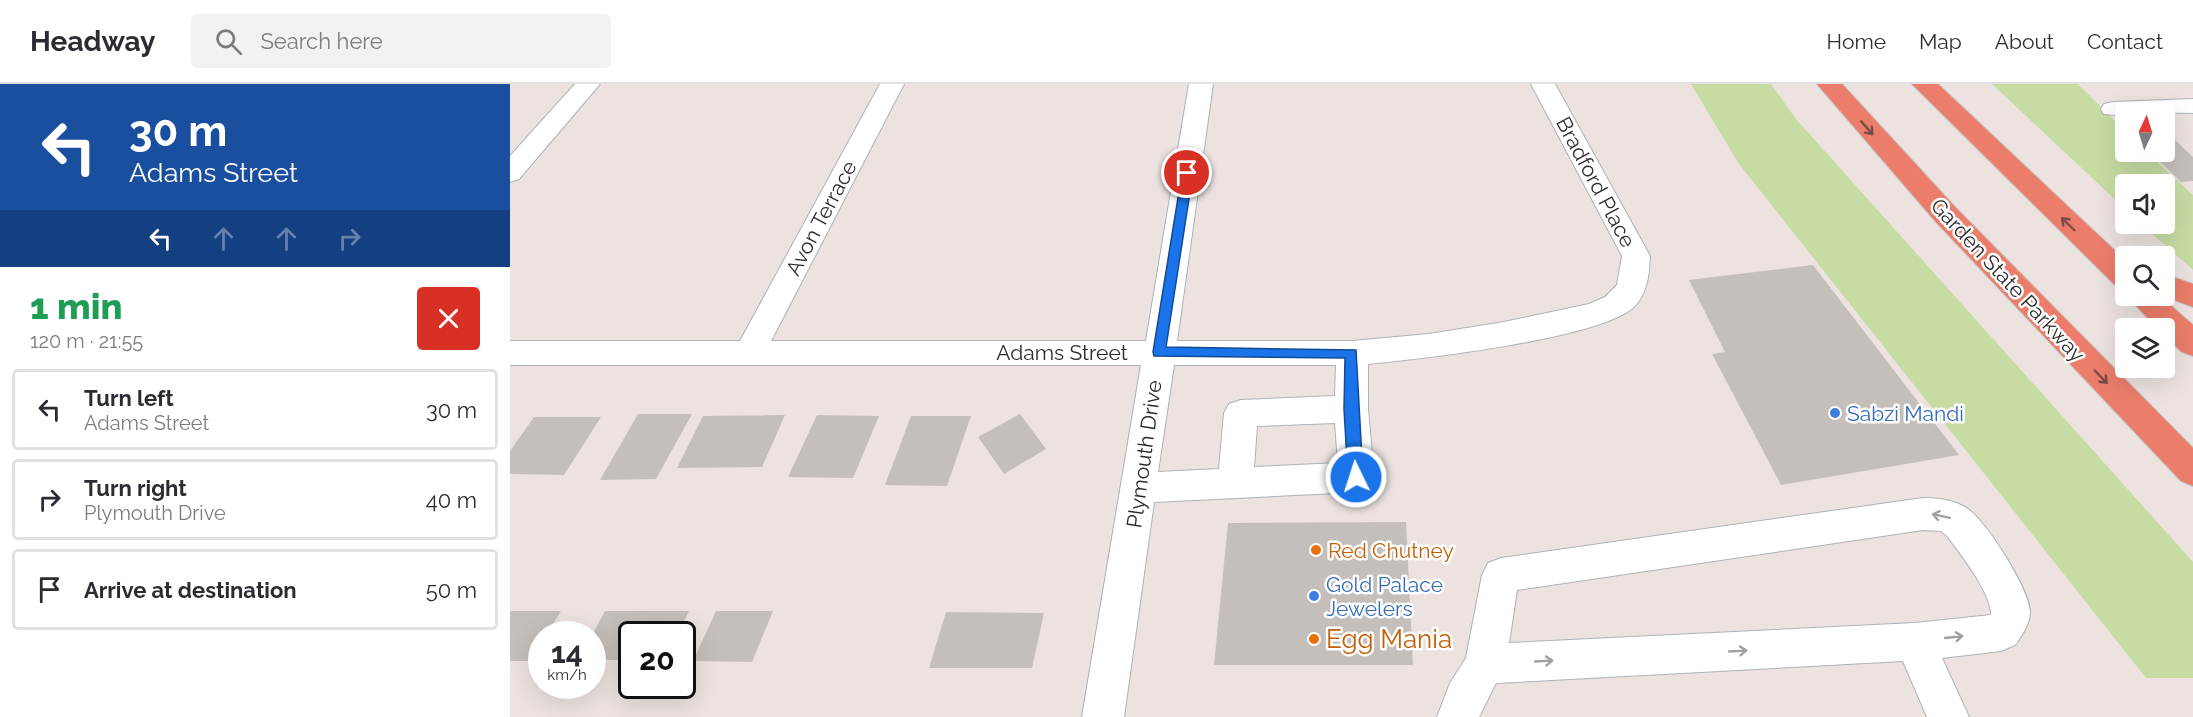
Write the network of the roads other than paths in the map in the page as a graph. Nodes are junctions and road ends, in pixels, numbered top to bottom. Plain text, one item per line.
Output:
1 (588, 84) edge
2 (892, 84) edge
3 (1201, 84) edge
4 (1543, 84) edge
5 (1829, 84) edge
6 (1924, 84) edge
7 (2193, 106) edge
8 (2113, 109) dead end
9 (510, 173) edge
10 (2114, 262) edge
11 (2175, 289) edge
12 (2193, 296) edge
13 (2153, 306) edge
14 (1609, 309) joint
15 (2193, 344) edge
16 (750, 351) junction
17 (1159, 352) junction
18 (510, 353) edge
19 (1352, 353) junction
20 (1351, 409) junction
21 (2193, 471) edge
22 (1235, 482) junction
23 (1138, 488) junction
24 (1915, 642) junction
25 (1485, 664) junction
26 (1103, 717) edge
27 (1458, 717) edge
28 (1948, 717) edge

1 - 9 street
2 - 16 street, Avon Terrace
3 - 17 street, Plymouth Drive
4 - 14 street, Bradford Place
5 -> 21 highway, Garden State Parkway
10 -> 6 highway
7 - 8 street
11 - 12 highway
13 - 15 highway
14 - 19 street, Adams Street
16 - 17 street, Adams Street
16 - 18 street, Adams Street
17 - 19 street, Adams Street
17 - 23 street, Plymouth Drive
19 - 20 street
20 - 22 street
20 - 22 street
22 - 23 street
23 - 26 street, Plymouth Drive
25 -> 24 street
24 -> 25 street
24 - 28 street
25 - 27 street

